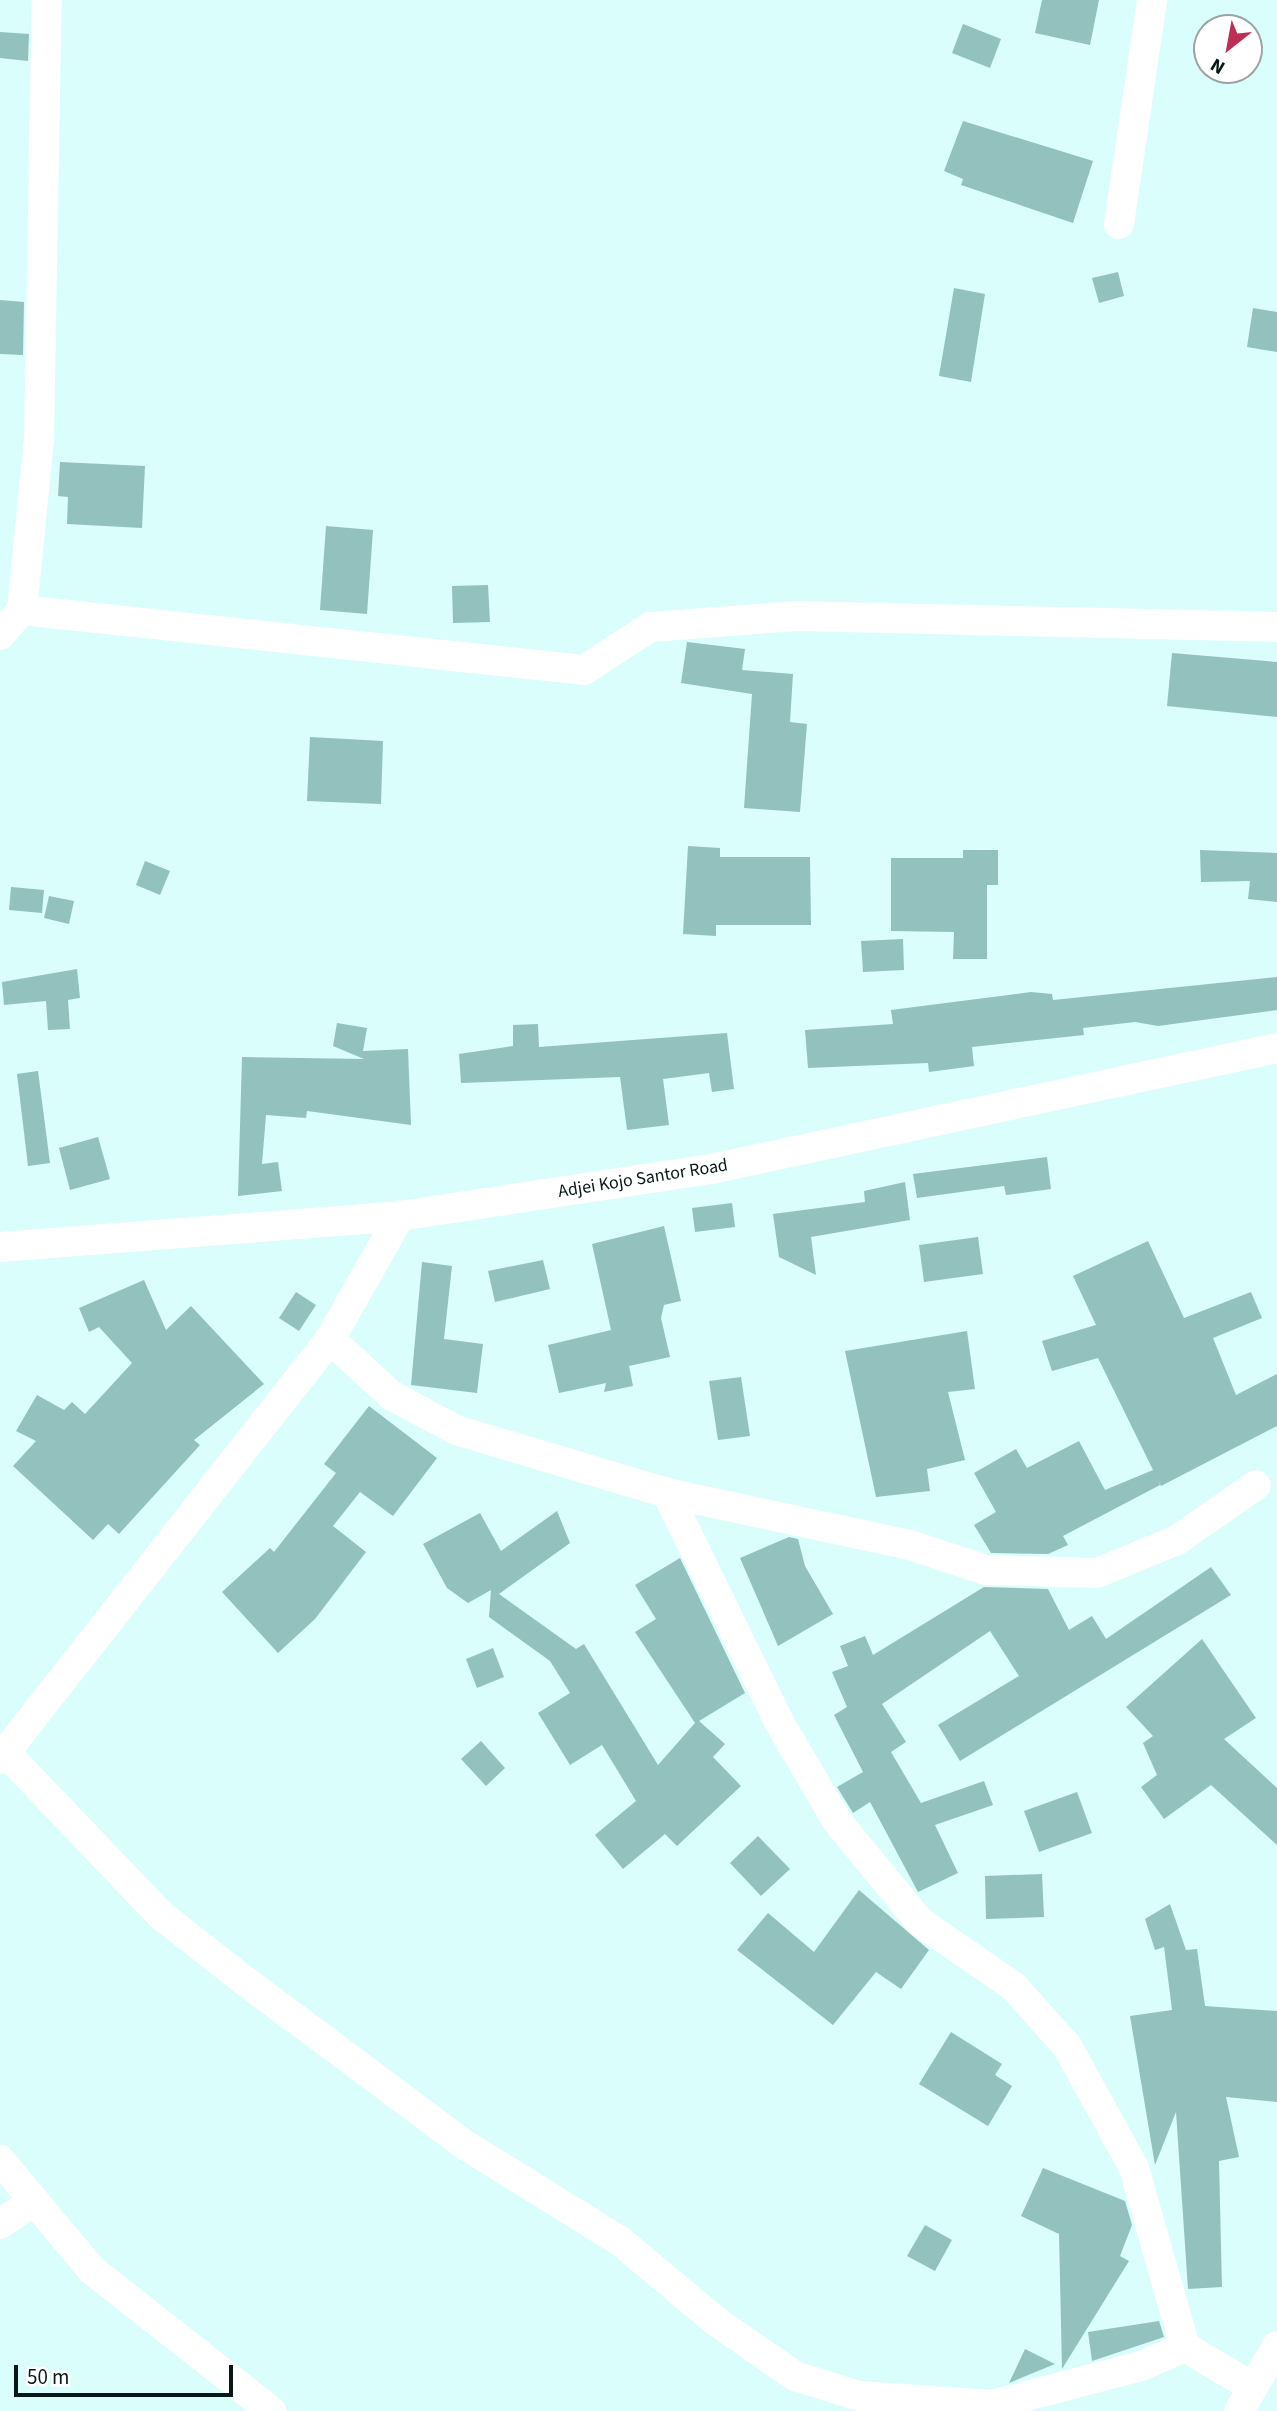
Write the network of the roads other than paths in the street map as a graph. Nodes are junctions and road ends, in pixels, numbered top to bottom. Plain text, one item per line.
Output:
1 (47, 0) edge
2 (1152, 0) edge
3 (1119, 224) dead end
4 (22, 610) junction
5 (1277, 627) edge
6 (0, 635) edge
7 (1277, 1048) edge
8 (400, 1216) junction
9 (0, 1247) edge
10 (330, 1339) junction
11 (1256, 1485) dead end
12 (667, 1493) junction
13 (3, 1756) edge
14 (0, 2160) edge
15 (34, 2201) junction
16 (0, 2224) edge
17 (1277, 2346) edge
18 (1185, 2347) junction
19 (1246, 2399) edge
20 (271, 2411) edge

1 - 4 street
2 - 3 street
4 - 5 street
4 - 6 street
7 - 8 street, Adjei Kojo Santor Road
8 - 9 street, Adjei Kojo Santor Road
8 - 10 street
10 - 12 street
10 - 13 street
11 - 12 street
12 - 18 street
13 - 18 street
14 - 15 street
15 - 16 street
15 - 20 street
17 - 19 street
18 - 19 street

